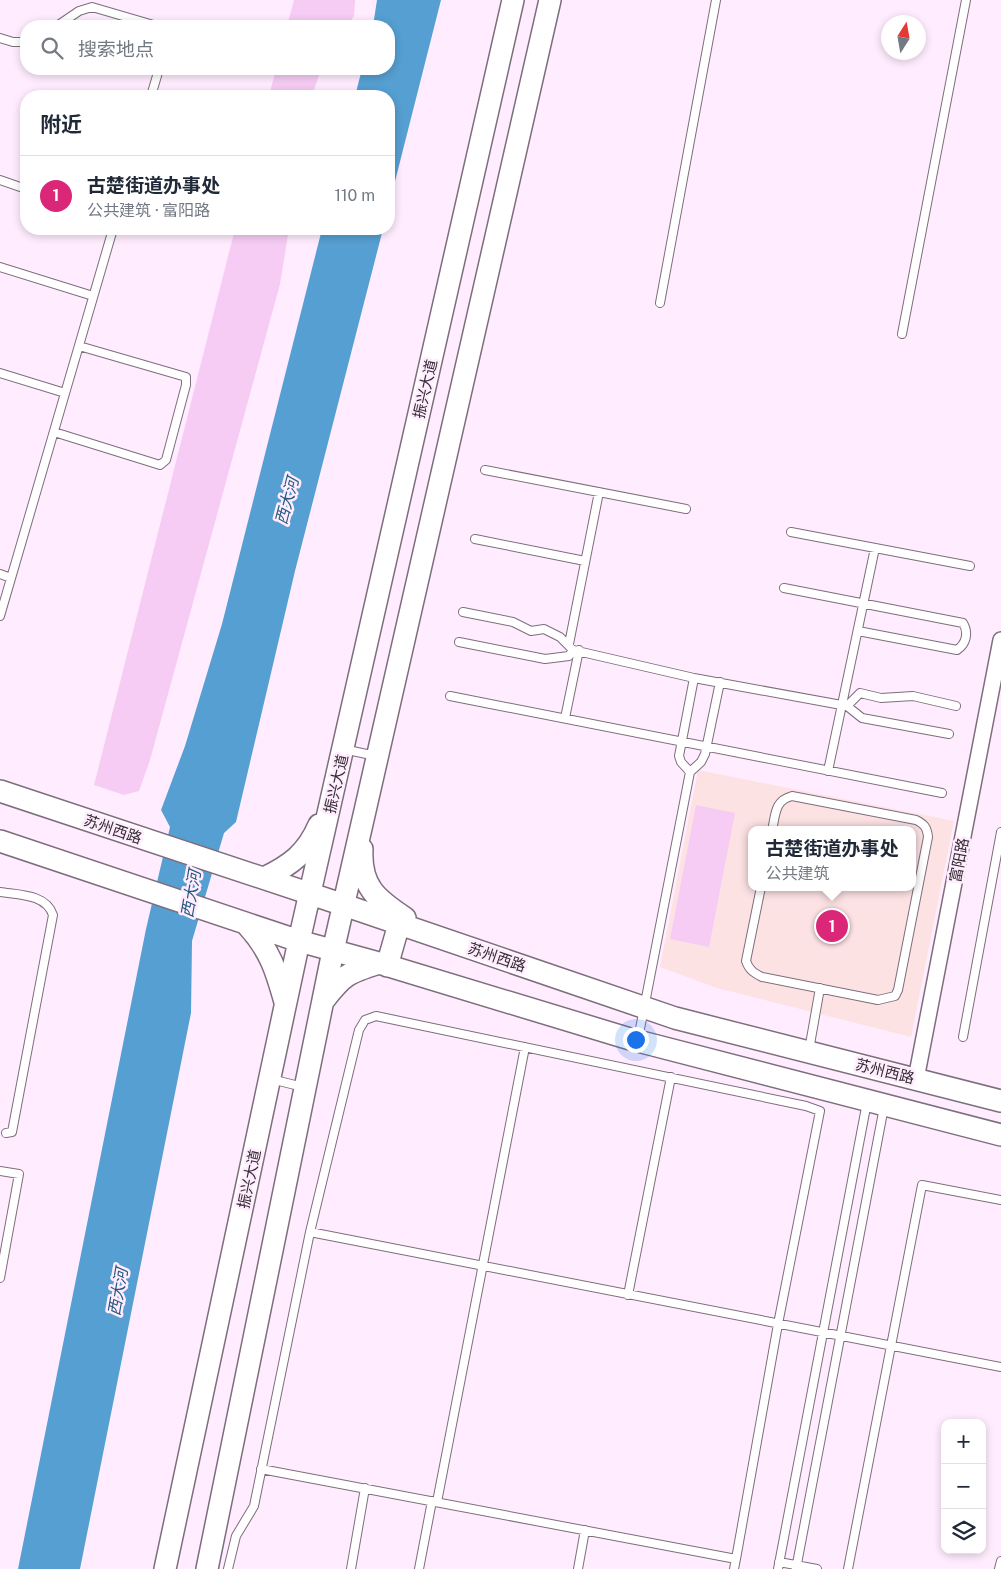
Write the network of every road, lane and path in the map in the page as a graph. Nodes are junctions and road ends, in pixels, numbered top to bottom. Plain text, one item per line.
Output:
1 (513, 0) edge
2 (550, 0) edge
3 (716, 0) edge
4 (966, 0) edge
5 (66, 20) edge
6 (136, 20) edge
7 (0, 38) edge
8 (20, 42) edge
9 (157, 75) edge
10 (153, 90) edge
11 (0, 180) edge
12 (20, 186) edge
13 (111, 235) edge
14 (1, 271) edge
15 (93, 296) junction
16 (660, 303) dead end
17 (902, 334) dead end
18 (79, 346) junction
19 (0, 373) edge
20 (65, 393) junction
21 (54, 432) junction
22 (485, 470) dead end
23 (598, 492) junction
24 (686, 509) dead end
25 (791, 532) dead end
26 (475, 539) dead end
27 (875, 548) junction
28 (585, 561) junction
29 (970, 566) dead end
30 (0, 574) edge
31 (11, 578) junction
32 (784, 588) dead end
33 (863, 604) junction
34 (463, 612) dead end
35 (0, 616) edge
36 (858, 631) junction
37 (1001, 640) edge
38 (459, 642) dead end
39 (574, 648) junction
40 (694, 678) junction
41 (720, 682) junction
42 (450, 696) dead end
43 (844, 705) junction
44 (956, 706) dead end
45 (565, 718) junction
46 (949, 734) dead end
47 (680, 742) junction
48 (706, 747) junction
49 (343, 749) junction
50 (378, 757) junction
51 (828, 771) junction
52 (690, 772) junction
53 (0, 791) edge
54 (334, 792) junction
55 (942, 794) dead end
56 (364, 817) junction
57 (773, 826) edge
58 (1001, 832) edge
59 (0, 841) edge
60 (256, 876) junction
61 (760, 891) edge
62 (0, 892) edge
63 (311, 894) junction
64 (344, 905) junction
65 (239, 922) junction
66 (400, 924) junction
67 (430, 934) junction
68 (299, 941) junction
69 (333, 951) junction
70 (383, 964) junction
71 (820, 988) junction
72 (323, 1002) junction
73 (286, 1005) junction
74 (644, 1007) junction
75 (962, 1037) dead end
76 (638, 1041) junction
77 (525, 1047) junction
78 (809, 1052) junction
79 (270, 1078) junction
80 (670, 1078) junction
81 (916, 1079) junction
82 (305, 1087) junction
83 (1001, 1101) edge
84 (876, 1102) junction
85 (6, 1133) dead end
86 (1001, 1134) edge
87 (0, 1171) edge
88 (1001, 1200) edge
89 (310, 1232) junction
90 (482, 1266) junction
91 (0, 1278) edge
92 (628, 1294) junction
93 (778, 1324) junction
94 (823, 1333) junction
95 (840, 1336) junction
96 (891, 1346) junction
97 (1001, 1368) edge
98 (261, 1469) junction
99 (365, 1488) junction
100 (434, 1501) junction
101 (585, 1530) junction
102 (736, 1559) junction
103 (1001, 1561) edge
104 (779, 1565) edge
105 (796, 1567) edge
106 (165, 1569) edge
107 (207, 1569) edge
108 (228, 1569) edge
109 (351, 1569) edge
110 (419, 1569) edge
111 (578, 1569) edge
112 (734, 1569) edge
113 (817, 1569) edge
114 (848, 1569) edge
115 (999, 1569) edge

1 - 49 main road, 振兴大道
2 - 50 main road
3 - 16 lane
4 - 17 lane
5 - 6 lane
7 - 8 lane
9 - 10 lane
11 - 12 lane
13 - 15 lane
14 - 15 lane
15 - 18 lane
18 - 20 lane
18 - 21 lane
19 - 20 lane
20 - 21 lane
21 - 31 lane
22 - 23 lane
23 - 24 lane
23 - 28 lane
25 - 27 lane
26 - 28 lane
27 - 29 lane
27 - 33 lane
28 - 39 lane
30 - 31 lane
31 - 35 lane
32 - 33 lane
33 - 36 lane
33 - 36 lane
34 - 39 lane
36 - 43 lane
37 - 81 street, 富阳路
38 - 39 lane
39 - 40 lane
39 - 45 lane
40 - 41 lane
40 - 47 lane
41 - 43 lane
41 - 48 lane
42 - 45 lane
43 - 44 lane
43 - 46 lane
43 - 51 lane
45 - 47 lane
47 - 48 lane
47 - 52 lane
48 - 51 lane
48 - 52 lane
49 - 50 lane
49 - 54 main road, 振兴大道
50 - 56 main road
51 - 55 lane
52 - 74 lane
53 - 60 main road, 苏州西路
54 - 60 main road
54 - 63 main road, 振兴大道
56 - 64 main road
56 - 67 main road
57 - 71 lane
58 - 75 lane
59 - 65 main road
60 - 63 main road, 苏州西路
61 - 71 lane
62 - 85 lane
63 - 64 main road, 苏州西路
63 - 68 main road, 振兴大道
64 - 66 main road, 苏州西路
64 - 69 main road
65 - 68 main road
65 - 73 main road
66 - 67 main road, 苏州西路
66 - 70 main road
67 - 74 main road, 苏州西路
68 - 69 main road
68 - 73 main road, 振兴大道
69 - 70 main road
69 - 72 main road
70 - 72 main road
70 - 76 main road
71 - 78 lane
72 - 82 main road
73 - 79 main road, 振兴大道
74 - 76 lane
74 - 78 main road, 苏州西路
76 - 84 main road
77 - 80 lane
77 - 89 lane
77 - 90 lane
78 - 81 main road, 苏州西路
79 - 82 lane
79 - 106 main road, 振兴大道
80 - 92 lane
80 - 93 lane
81 - 83 main road, 苏州西路
82 - 107 main road
84 - 86 main road
84 - 94 lane
84 - 95 lane
87 - 91 lane
88 - 96 lane
89 - 90 lane
89 - 98 lane
90 - 92 lane
90 - 100 lane
92 - 93 lane
93 - 94 lane
93 - 102 lane
94 - 95 lane
94 - 104 lane
95 - 96 lane
95 - 105 lane
96 - 97 lane
96 - 114 lane
98 - 99 lane
98 - 108 lane
99 - 100 lane
99 - 109 lane
100 - 101 lane
100 - 110 lane
101 - 102 lane
101 - 111 lane
102 - 112 lane
103 - 115 lane
104 - 105 lane
105 - 113 lane

